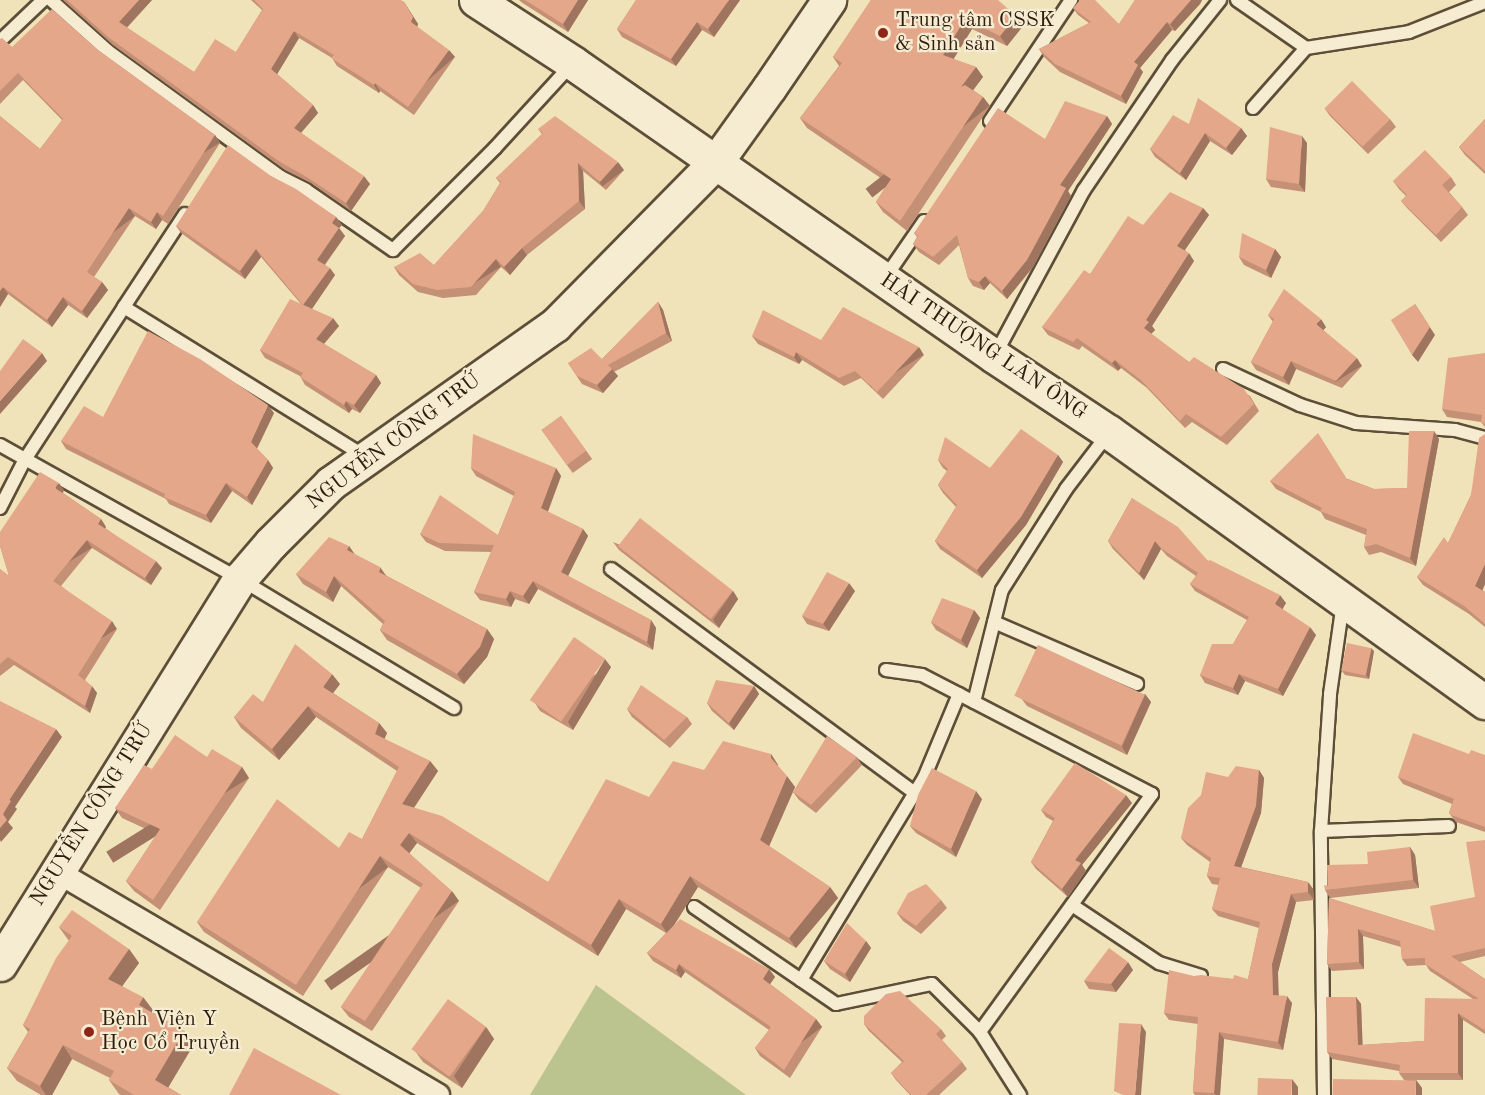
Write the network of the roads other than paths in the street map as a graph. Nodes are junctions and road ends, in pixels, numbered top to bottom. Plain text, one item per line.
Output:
1 (43, 0) edge
2 (51, 0) edge
3 (476, 0) edge
4 (829, 0) edge
5 (1071, 0) edge
6 (1220, 0) edge
7 (1237, 0) edge
8 (1485, 2) edge
9 (0, 41) edge
10 (1306, 48) junction
11 (573, 63) junction
12 (1253, 108) dead end
13 (984, 130) edge
14 (716, 162) junction
15 (191, 204) edge
16 (931, 210) edge
17 (884, 279) junction
18 (124, 307) junction
19 (994, 356) junction
20 (1223, 369) dead end
21 (1109, 432) junction
22 (1485, 438) edge
23 (0, 445) edge
24 (367, 457) junction
25 (24, 461) junction
26 (0, 508) edge
27 (611, 569) dead end
28 (240, 579) junction
29 (1344, 599) junction
30 (994, 622) junction
31 (886, 669) dead end
32 (1137, 684) dead end
33 (959, 694) junction
34 (974, 702) junction
35 (1485, 702) edge
36 (454, 708) dead end
37 (915, 793) junction
38 (1449, 826) edge
39 (1321, 831) junction
40 (56, 871) junction
41 (1072, 905) junction
42 (694, 907) dead end
43 (4, 949) edge
44 (1201, 976) edge
45 (801, 980) junction
46 (980, 1032) junction
47 (438, 1095) edge
48 (1020, 1095) edge
49 (1324, 1095) edge

1 - 9 lane
2 - 11 lane
3 - 11 main road, HẢI THƯỢNG LÃN ÔNG
4 - 14 main road, NGUYỄN CÔNG TRỨ
5 - 13 lane
6 - 19 lane
7 - 10 lane
8 - 10 lane
10 - 12 lane
11 - 14 main road, HẢI THƯỢNG LÃN ÔNG
14 - 17 main road, HẢI THƯỢNG LÃN ÔNG
14 - 24 main road, NGUYỄN CÔNG TRỨ
15 - 18 lane
16 - 17 lane
17 - 19 main road, HẢI THƯỢNG LÃN ÔNG
18 - 24 lane
18 - 25 lane
19 - 21 main road, HẢI THƯỢNG LÃN ÔNG
20 - 22 lane
21 - 29 main road, HẢI THƯỢNG LÃN ÔNG
21 - 30 lane
23 - 25 lane
24 - 28 main road, NGUYỄN CÔNG TRỨ
25 - 26 lane
25 - 28 lane
27 - 37 lane
28 - 36 lane
28 - 40 main road, NGUYỄN CÔNG TRỨ
29 - 35 main road, HẢI THƯỢNG LÃN ÔNG
29 - 39 lane
30 - 32 lane
30 - 34 lane
31 - 33 lane
33 - 34 lane
33 - 37 lane
34 - 41 lane
37 - 45 lane
38 - 39 lane
39 - 49 lane
40 - 43 main road, NGUYỄN CÔNG TRỨ
40 - 47 street
41 - 44 lane
41 - 46 lane
42 - 45 lane
45 - 46 lane
46 - 48 lane

